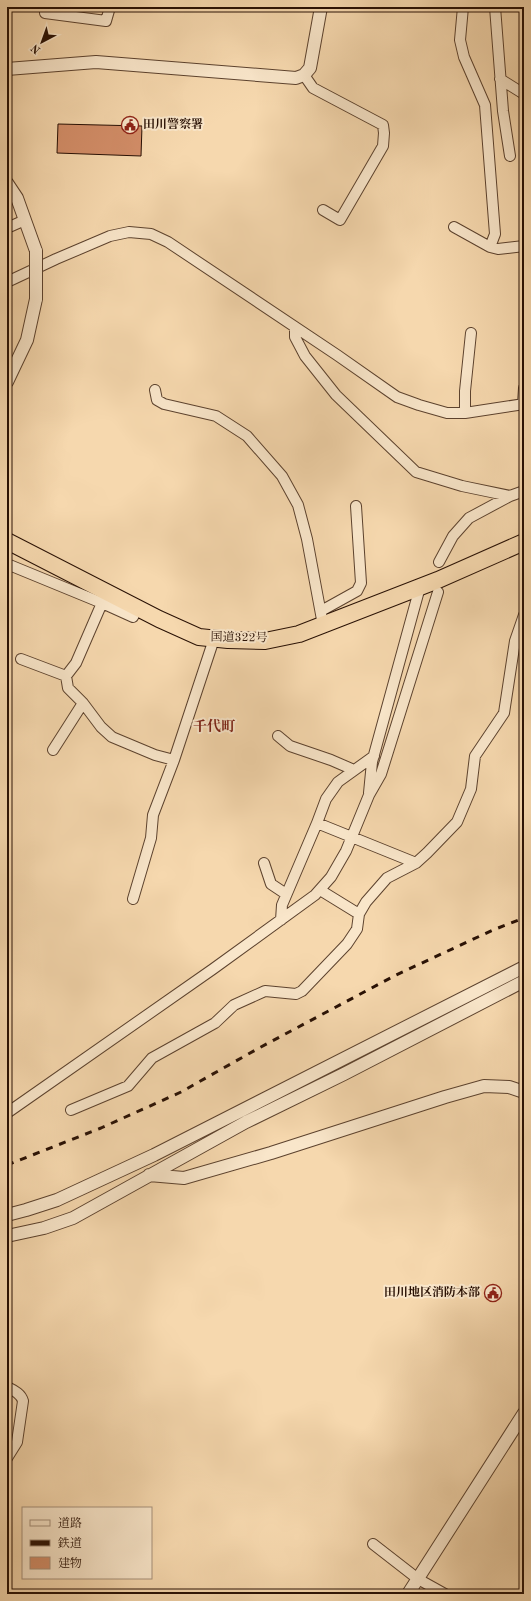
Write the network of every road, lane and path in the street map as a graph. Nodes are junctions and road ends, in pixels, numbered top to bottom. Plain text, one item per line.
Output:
1 (110, 7) edge
2 (321, 7) edge
3 (463, 7) edge
4 (495, 7) edge
5 (45, 13) dead end
6 (7, 69) edge
7 (304, 75) junction
8 (500, 79) junction
9 (524, 94) edge
10 (510, 156) dead end
11 (7, 183) edge
12 (323, 210) dead end
13 (25, 220) junction
14 (454, 227) dead end
15 (7, 228) edge
16 (524, 246) edge
17 (490, 247) junction
18 (7, 282) edge
19 (295, 327) junction
20 (472, 333) dead end
21 (7, 382) edge
22 (524, 388) edge
23 (155, 390) dead end
24 (524, 404) edge
25 (464, 413) junction
26 (524, 491) edge
27 (510, 496) junction
28 (356, 506) dead end
29 (7, 541) edge
30 (524, 542) edge
31 (439, 562) dead end
32 (7, 564) edge
33 (420, 587) junction
34 (438, 592) dead end
35 (102, 603) junction
36 (137, 608) junction
37 (524, 615) edge
38 (322, 618) junction
39 (214, 639) junction
40 (21, 659) dead end
41 (66, 676) junction
42 (83, 703) junction
43 (278, 736) dead end
44 (53, 750) dead end
45 (374, 756) junction
46 (174, 760) junction
47 (354, 770) junction
48 (369, 795) junction
49 (317, 823) junction
50 (351, 836) junction
51 (264, 863) dead end
52 (416, 863) junction
53 (320, 890) junction
54 (286, 894) junction
55 (133, 899) dead end
56 (360, 914) junction
57 (281, 920) junction
58 (524, 967) edge
59 (524, 980) edge
60 (460, 998) junction
61 (468, 1010) junction
62 (524, 1092) edge
63 (71, 1110) dead end
64 (7, 1113) edge
65 (171, 1147) junction
66 (178, 1159) junction
67 (194, 1174) junction
68 (149, 1175) junction
69 (7, 1215) edge
70 (7, 1236) edge
71 (7, 1387) edge
72 (524, 1413) edge
73 (7, 1458) edge
74 (373, 1544) dead end
75 (418, 1579) junction
76 (408, 1594) edge
77 (445, 1594) edge

1 - 5 street
2 - 7 street
3 - 17 street
4 - 8 street
6 - 7 street
7 - 12 street
8 - 9 street
8 - 10 street
11 - 13 street
13 - 15 street
13 - 21 street, bridge
14 - 17 street
16 - 17 street
18 - 19 street
19 - 25 street
19 - 27 street
20 - 25 street
22 - 24 street
23 - 38 street
24 - 25 street
26 - 27 street
27 - 31 street
28 - 38 street
29 - 36 highway, 国道322号
30 - 33 highway, 国道322号
32 - 35 street
33 - 38 highway, 国道322号
33 - 45 street
34 - 48 street
35 - 36 street
35 - 41 street
36 - 39 highway, 国道322号
37 - 52 street
38 - 39 highway, 国道322号
39 - 46 street
40 - 41 street
41 - 42 street
42 - 44 street
42 - 46 street
43 - 47 street
45 - 47 street
45 - 48 street
46 - 55 street
47 - 49 street
48 - 50 street
49 - 50 street
49 - 54 street
50 - 52 street
50 - 53 street
51 - 54 street
52 - 56 street
53 - 56 street
53 - 57 street
54 - 57 street
56 - 63 street
57 - 64 street
58 - 60 street
59 - 61 street
60 - 61 street
60 - 65 street
61 - 66 street
62 - 67 street
65 - 66 street
65 - 69 street
66 - 67 street
66 - 68 street
67 - 68 street
68 - 70 street
71 - 73 street
72 - 75 street
74 - 75 street
75 - 76 street
75 - 77 street

